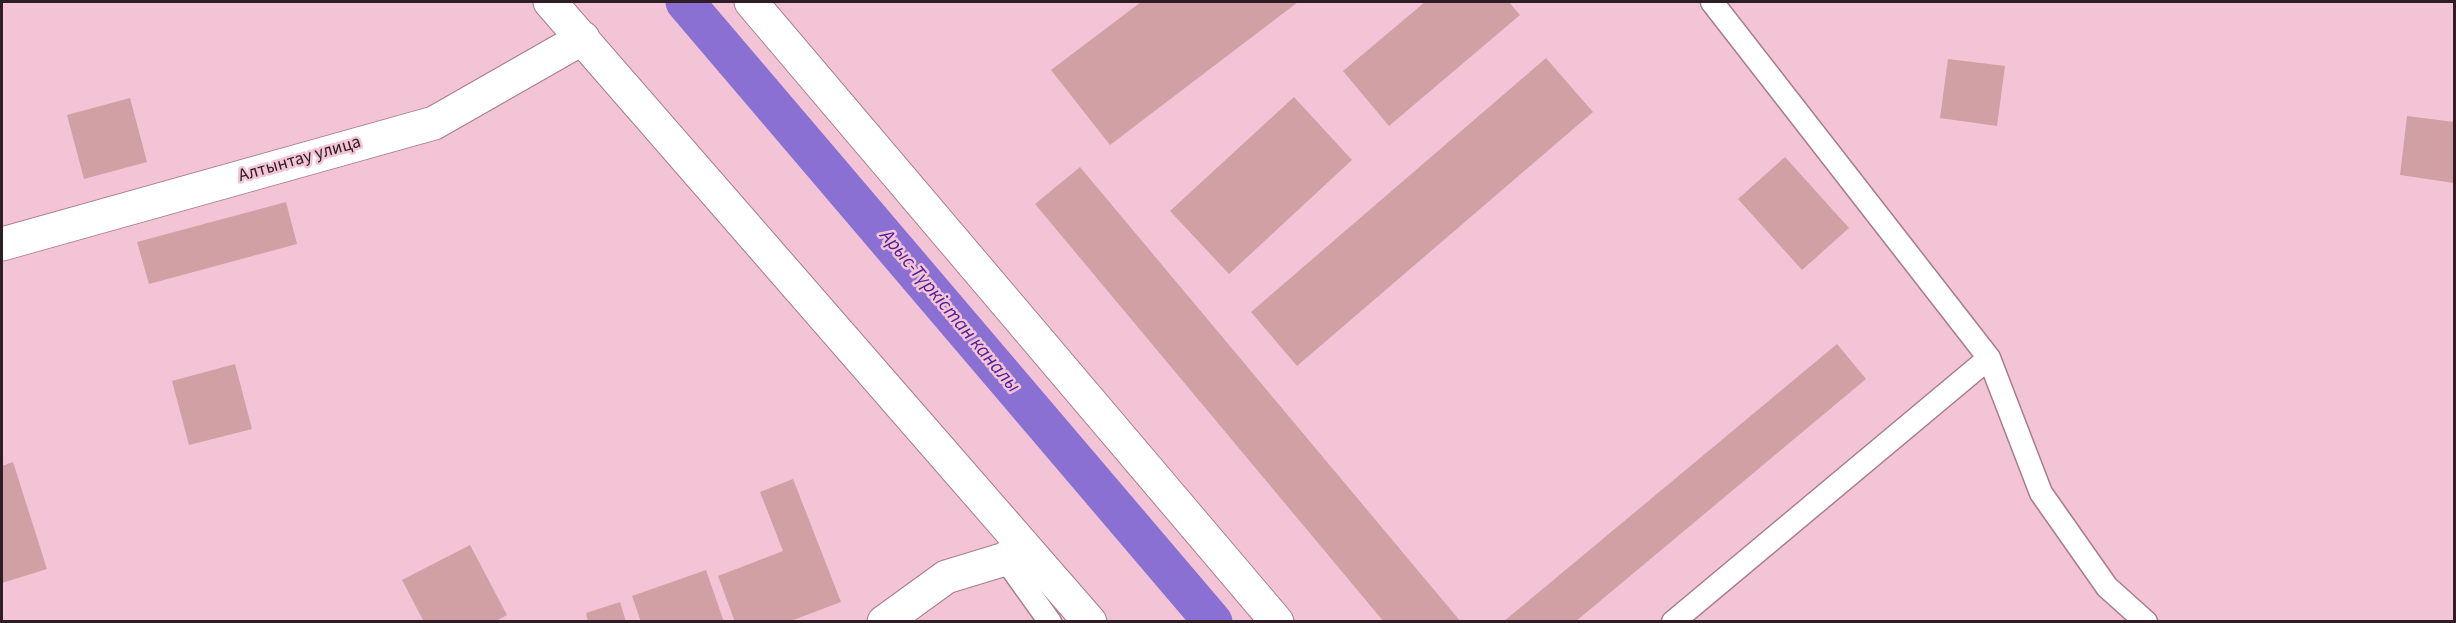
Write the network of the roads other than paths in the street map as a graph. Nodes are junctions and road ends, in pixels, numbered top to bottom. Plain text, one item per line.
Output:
1 (550, 2) edge
2 (751, 2) edge
3 (1712, 2) edge
4 (583, 39) junction
5 (2, 244) edge
6 (1989, 358) junction
7 (1014, 553) junction
8 (884, 621) edge
9 (1050, 621) edge
10 (1090, 621) edge
11 (1277, 621) edge
12 (1673, 621) edge
13 (2145, 621) edge

1 - 4 street
2 - 11 street
3 - 6 lane
4 - 5 street, Алтынтау улица
4 - 7 street
6 - 12 lane
6 - 13 lane
7 - 8 street
7 - 9 lane
7 - 10 street

